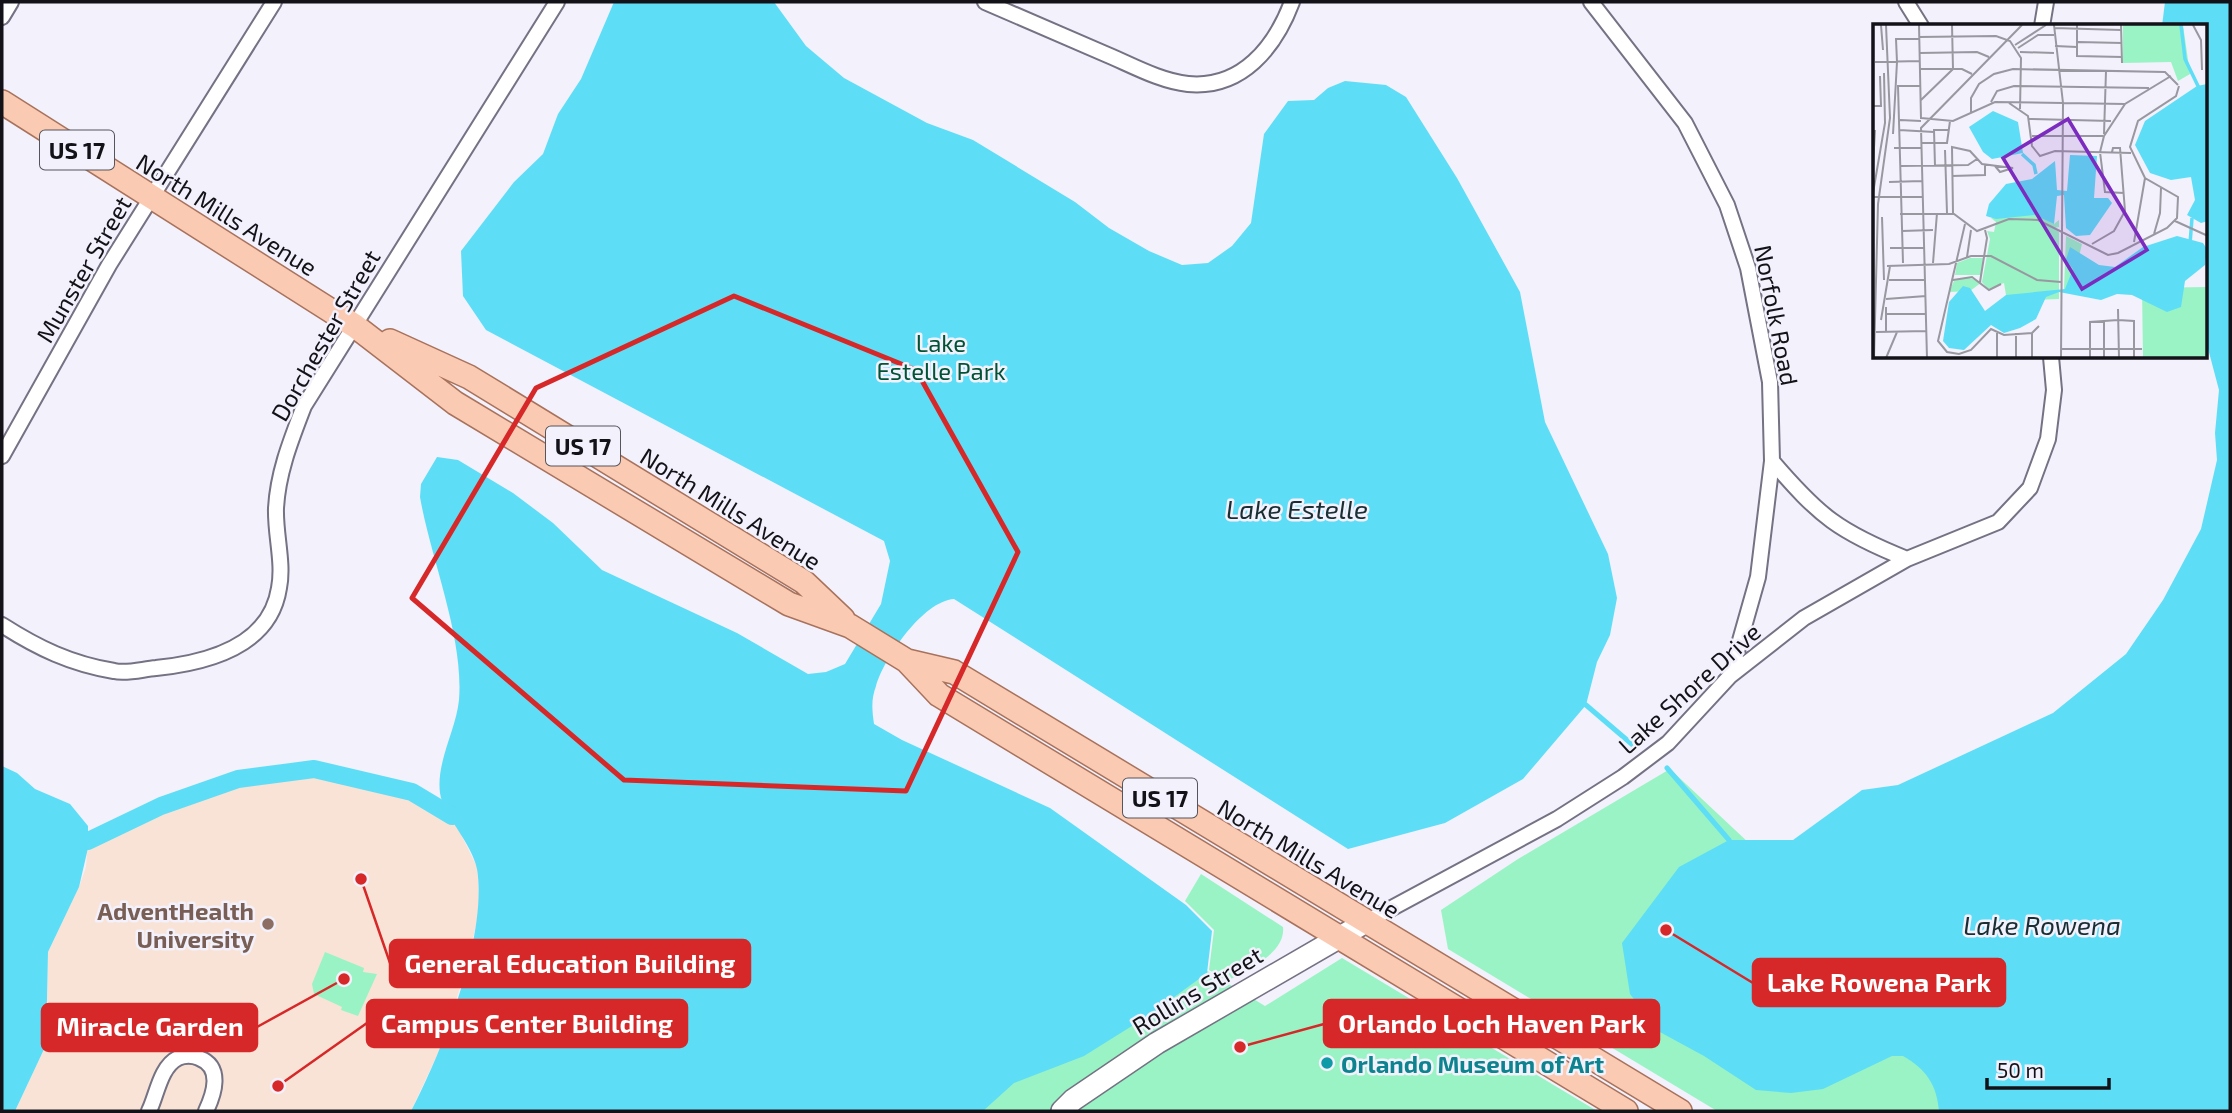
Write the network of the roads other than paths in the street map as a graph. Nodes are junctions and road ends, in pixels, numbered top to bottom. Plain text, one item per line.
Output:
1 (11, 2) edge
2 (274, 2) edge
3 (557, 2) edge
4 (985, 2) edge
5 (1292, 2) edge
6 (1591, 2) edge
7 (1906, 2) edge
8 (2046, 2) edge
9 (2, 17) edge
10 (1920, 24) edge
11 (2042, 24) edge
12 (2, 102) edge
13 (151, 198) junction
14 (355, 326) junction
15 (2051, 359) edge
16 (2, 456) edge
17 (1772, 461) junction
18 (1907, 559) junction
19 (2, 625) edge
20 (908, 661) junction
21 (1730, 676) junction
22 (1366, 922) junction
23 (1337, 938) junction
24 (149, 1111) edge
25 (206, 1111) edge
26 (1062, 1111) edge
27 (1626, 1111) edge
28 (1680, 1111) edge

1 - 9 street
2 - 13 street, Munster Street
3 - 14 street, Dorchester Street
4 - 5 street
6 - 17 street, Norfolk Road
7 - 10 street
8 - 11 street
12 - 13 main road, North Mills Avenue / US 17
13 - 14 main road, North Mills Avenue / US 17
13 - 16 street, Munster Street
14 - 19 street, Dorchester Street
14 - 20 main road, North Mills Avenue / US 17
15 - 18 street, Lake Shore Drive
17 - 18 street
17 - 21 street, Norfolk Road
18 - 21 street, Lake Shore Drive
20 - 22 main road, North Mills Avenue / US 17
20 - 23 main road, North Mills Avenue / US 17
21 - 22 street, Lake Shore Drive
22 - 23 street, Rollins Street
22 - 28 main road, North Mills Avenue / US 17
23 - 26 street, Rollins Street
23 - 27 main road, North Mills Avenue / US 17
24 - 25 street

